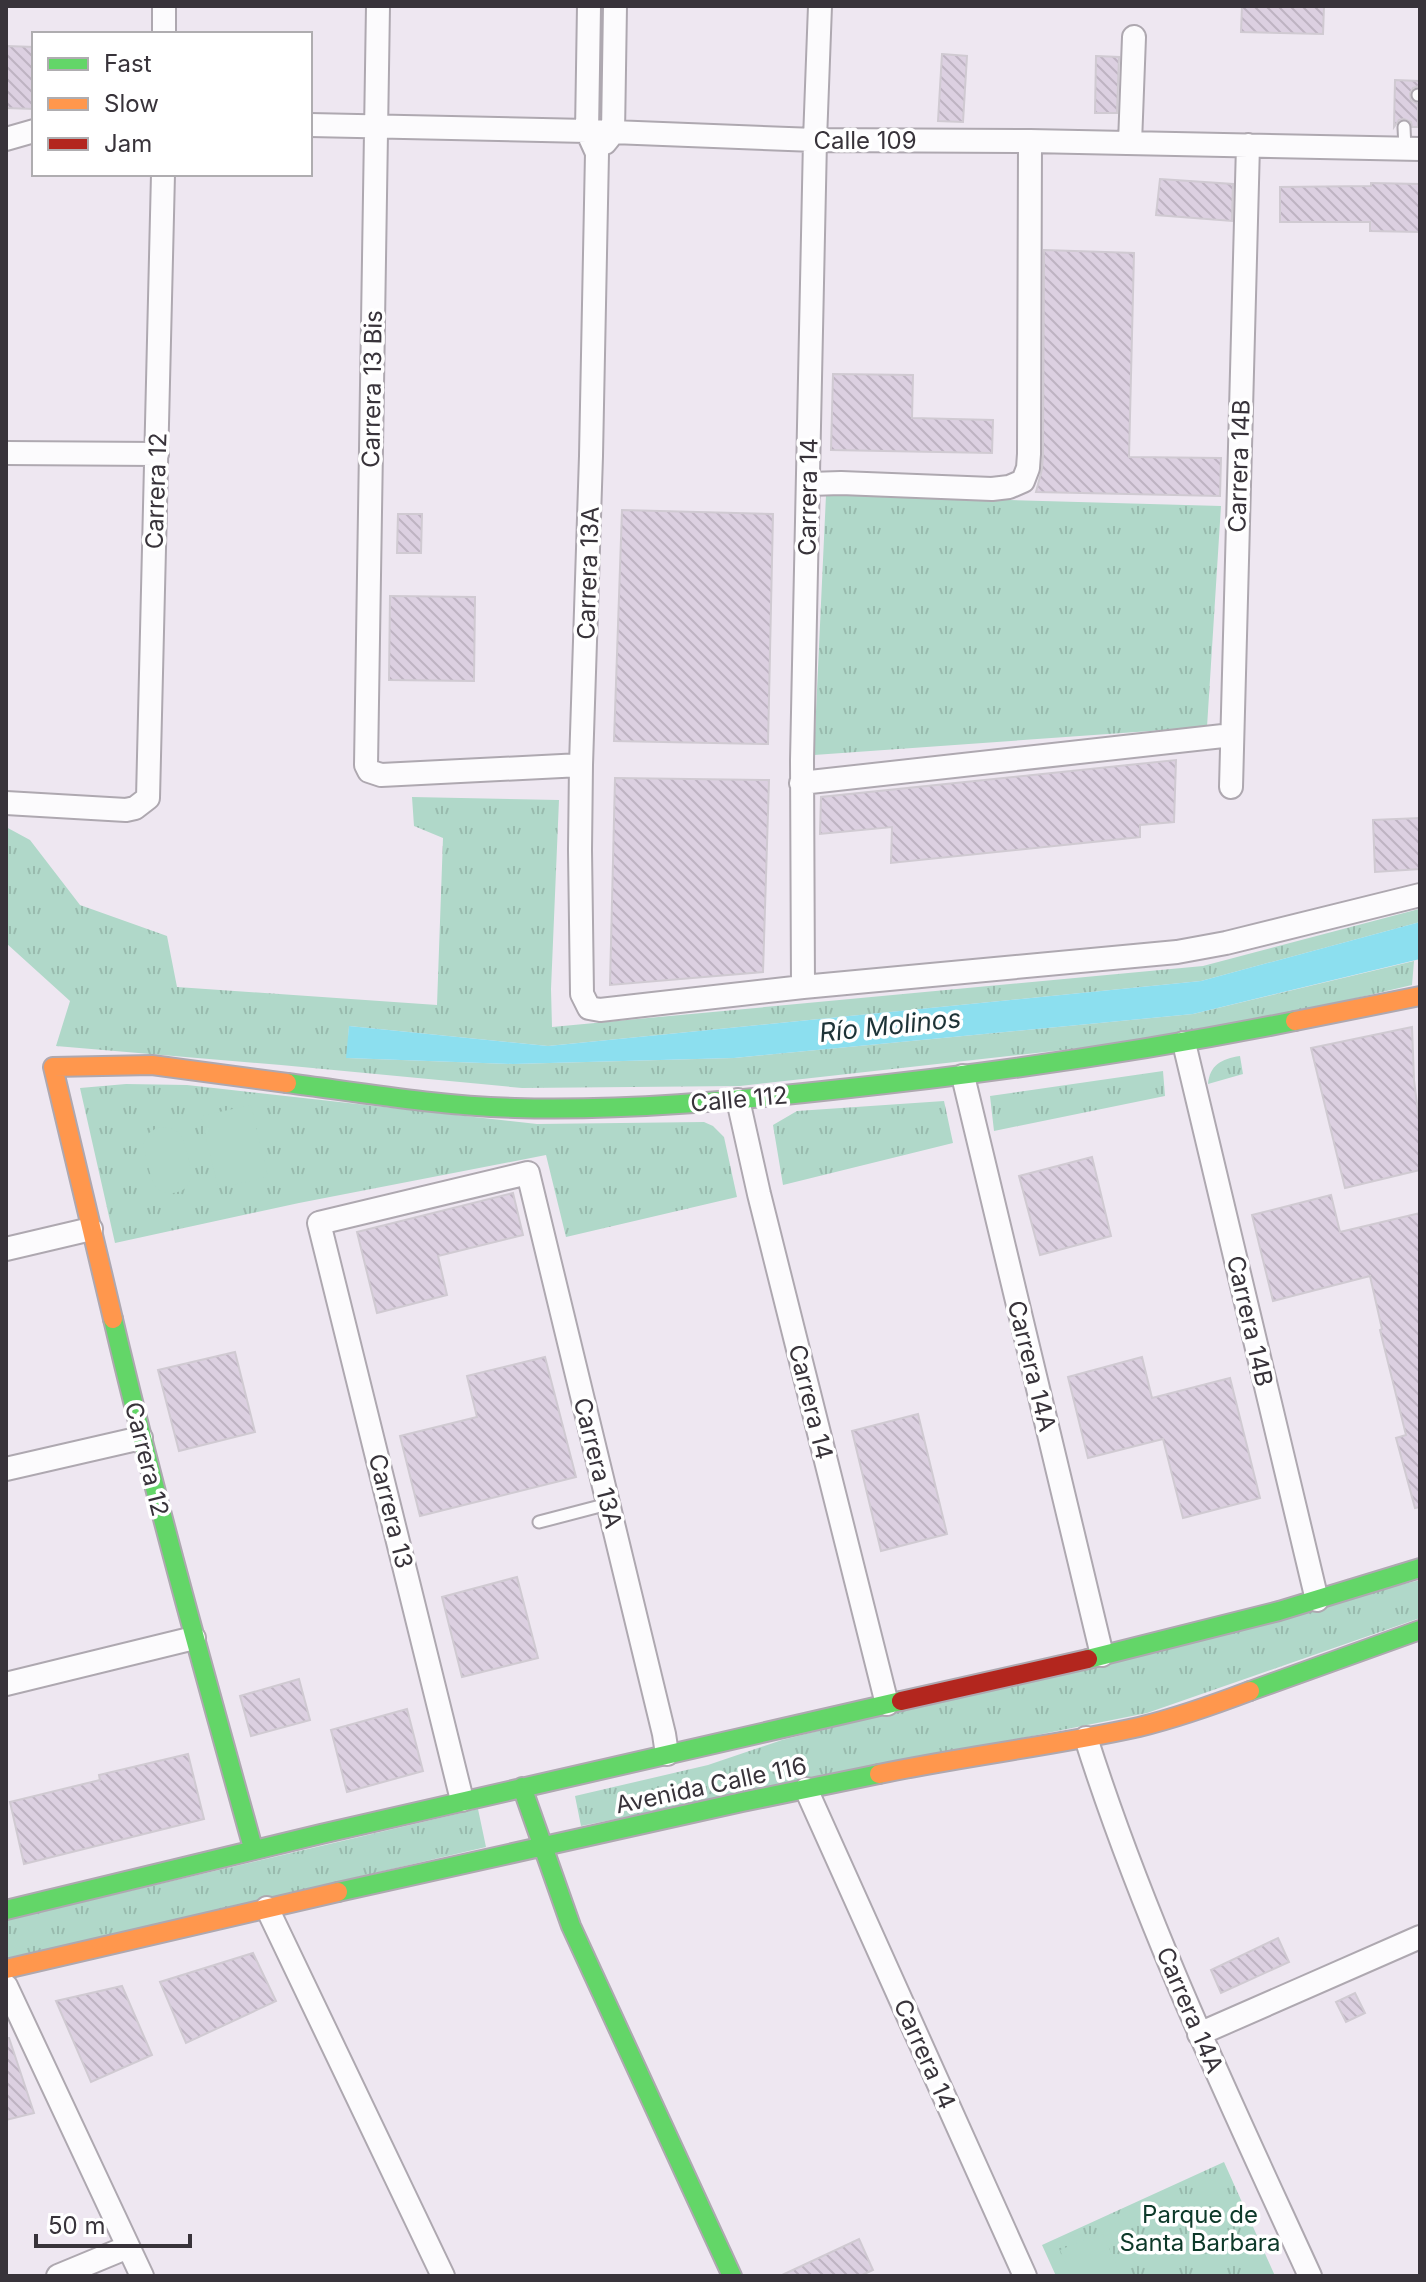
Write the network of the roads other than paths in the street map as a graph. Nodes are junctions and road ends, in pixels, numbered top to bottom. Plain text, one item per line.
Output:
1 (164, 6) edge
2 (378, 6) edge
3 (589, 6) edge
4 (615, 6) edge
5 (820, 6) edge
6 (164, 32) edge
7 (1134, 37) dead end
8 (312, 125) edge
9 (377, 127) junction
10 (587, 131) junction
11 (32, 132) edge
12 (613, 133) junction
13 (6, 139) edge
14 (815, 140) junction
15 (1030, 141) junction
16 (1410, 142) edge
17 (1130, 143) junction
18 (1248, 145) junction
19 (597, 153) junction
20 (163, 176) edge
21 (6, 453) edge
22 (157, 454) junction
23 (809, 484) junction
24 (1232, 735) junction
25 (581, 765) junction
26 (801, 783) junction
27 (1231, 787) dead end
28 (6, 803) edge
29 (1420, 895) edge
30 (803, 987) junction
31 (1420, 996) edge
32 (1184, 1043) junction
33 (53, 1067) joint
34 (963, 1076) junction
35 (738, 1100) junction
36 (528, 1173) joint
37 (91, 1229) junction
38 (6, 1249) edge
39 (141, 1438) junction
40 (6, 1469) edge
41 (608, 1504) junction
42 (539, 1522) dead end
43 (1420, 1568) edge
44 (1317, 1600) junction
45 (1420, 1630) edge
46 (194, 1638) junction
47 (1102, 1655) junction
48 (6, 1684) edge
49 (887, 1704) junction
50 (1086, 1738) junction
51 (667, 1754) junction
52 (522, 1787) junction
53 (806, 1789) junction
54 (462, 1800) junction
55 (542, 1846) junction
56 (253, 1848) junction
57 (267, 1908) junction
58 (6, 1910) edge
59 (1420, 1937) edge
60 (6, 1969) edge
61 (6, 1986) edge
62 (1199, 2034) junction
63 (128, 2247) junction
64 (727, 2274) edge
65 (58, 2276) edge
66 (142, 2276) edge
67 (443, 2276) edge
68 (1025, 2276) edge
69 (1310, 2276) edge

1 - 6 street
2 - 9 street, Carrera 13 Bis
3 - 10 street, Carrera 13A
4 - 12 street
5 - 14 street, Carrera 14
7 - 17 street
8 - 9 street, Calle 109
9 - 10 street, Calle 109
9 - 25 street, Carrera 13 Bis
10 - 12 street, Calle 109
10 - 19 street, Carrera 13A
11 - 13 street
12 - 14 street, Calle 109
12 - 19 street
14 - 15 street, Calle 109
14 - 23 street, Carrera 14
15 - 17 street, Calle 109
15 - 23 street
16 - 18 street, Calle 109
17 - 18 street, Calle 109
18 - 24 street, Carrera 14B
19 - 25 street, Carrera 13A
20 - 22 street, Carrera 12
21 - 22 street
22 - 28 street, Carrera 12
23 - 26 street, Carrera 14
24 - 26 street
24 - 27 street, Carrera 14B
25 - 30 street, Carrera 13A
26 - 30 street, Carrera 14
29 - 30 street
31 - 32 main road, Calle 112
32 - 34 main road, Calle 112
32 - 44 street, Carrera 14B
33 - 35 main road, Calle 112
33 - 37 main road, Carrera 12
34 - 35 main road, Calle 112
34 - 47 street, Carrera 14A
35 - 49 street, Carrera 14
36 - 41 street, Carrera 13A
36 - 54 street, Carrera 13
37 - 38 street
37 - 39 main road, Carrera 12
39 - 40 street
39 - 46 main road, Carrera 12
41 - 42 lane
41 - 51 street, Carrera 13A
43 - 44 main road, Avenida Calle 116
44 - 47 main road, Avenida Calle 116
45 - 50 main road, Avenida Calle 116
46 - 48 street
46 - 56 main road, Carrera 12
47 - 49 main road, Avenida Calle 116
49 - 51 main road, Avenida Calle 116
50 - 53 main road, Avenida Calle 116
50 - 62 street, Carrera 14A
51 - 52 main road, Avenida Calle 116
52 - 54 main road, Avenida Calle 116
52 - 55 main road
53 - 55 main road, Avenida Calle 116
53 - 68 street, Carrera 14
54 - 56 main road, Avenida Calle 116
55 - 57 main road, Avenida Calle 116
55 - 64 main road
56 - 58 main road, Avenida Calle 116
57 - 60 main road, Avenida Calle 116
57 - 67 street
59 - 62 street
61 - 63 street
62 - 69 street, Carrera 14A
63 - 65 street
63 - 66 street

